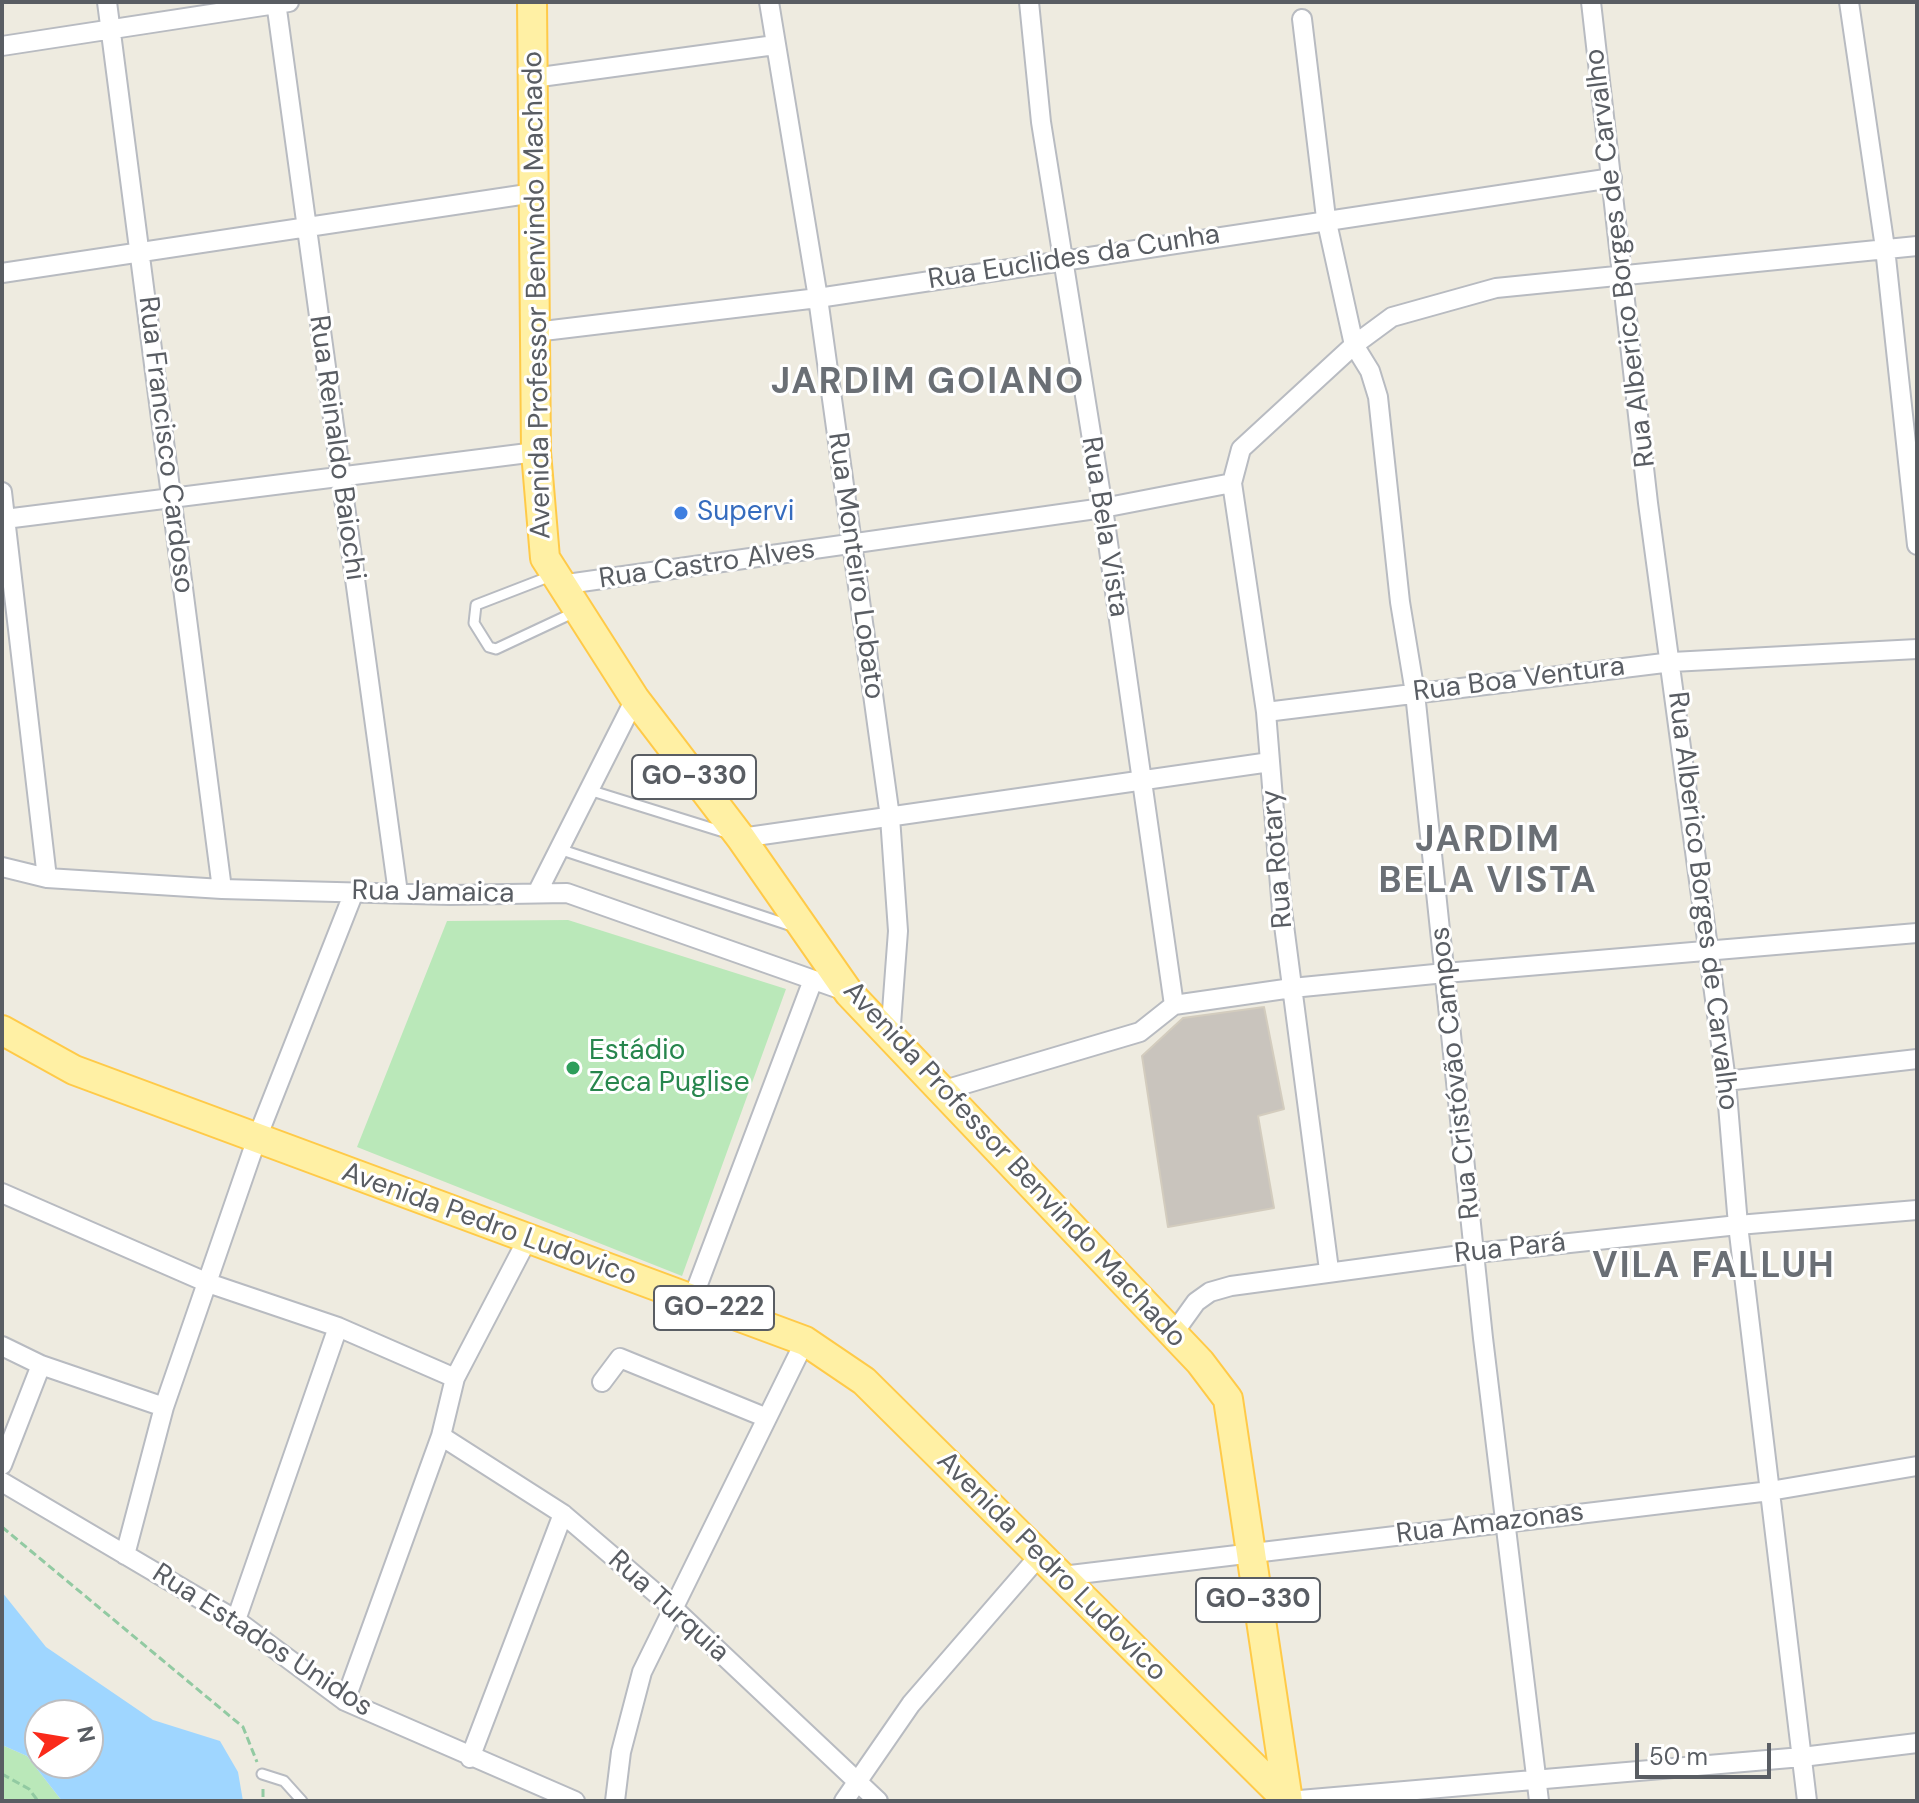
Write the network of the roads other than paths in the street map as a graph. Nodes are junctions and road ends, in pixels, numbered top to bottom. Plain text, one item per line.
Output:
1 (107, 2) edge
2 (532, 2) edge
3 (769, 2) edge
4 (1029, 2) edge
5 (1591, 2) edge
6 (1849, 2) edge
7 (281, 3) edge
8 (1302, 19) dead end
9 (111, 29) junction
10 (775, 45) junction
11 (2, 46) edge
12 (533, 78) junction
13 (1612, 178) junction
14 (534, 193) junction
15 (1326, 218) junction
16 (307, 227) junction
17 (1917, 246) edge
18 (1885, 248) junction
19 (140, 252) junction
20 (1061, 260) junction
21 (2, 273) edge
22 (1624, 278) junction
23 (818, 298) junction
24 (535, 332) junction
25 (1354, 345) junction
26 (536, 452) junction
27 (341, 477) junction
28 (1232, 483) junction
29 (2, 492) edge
30 (172, 498) junction
31 (1103, 508) junction
32 (5, 519) junction
33 (853, 545) junction
34 (1917, 545) edge
35 (557, 580) junction
36 (578, 611) junction
37 (1917, 649) edge
38 (1672, 662) junction
39 (1415, 693) junction
40 (635, 699) junction
41 (1266, 712) junction
42 (1270, 762) junction
43 (1140, 779) junction
44 (589, 790) junction
45 (890, 817) junction
46 (741, 838) junction
47 (559, 849) junction
48 (2, 867) edge
49 (47, 878) junction
50 (222, 889) junction
51 (354, 892) junction
52 (398, 893) junction
53 (537, 893) junction
54 (806, 931) junction
55 (1917, 933) edge
56 (1707, 951) junction
57 (1445, 973) junction
58 (813, 980) junction
59 (1292, 988) junction
60 (849, 993) junction
61 (1174, 1005) junction
62 (2, 1030) edge
63 (890, 1038) junction
64 (1917, 1059) edge
65 (1726, 1081) junction
66 (941, 1091) junction
67 (257, 1138) junction
68 (2, 1193) edge
69 (1917, 1210) edge
70 (1738, 1225) junction
71 (527, 1240) junction
72 (1476, 1253) junction
73 (1329, 1270) junction
74 (208, 1283) junction
75 (692, 1300) junction
76 (338, 1327) junction
77 (1173, 1334) junction
78 (805, 1341) junction
79 (2, 1346) edge
80 (41, 1365) junction
81 (455, 1378) junction
82 (602, 1382) dead end
83 (164, 1407) junction
84 (767, 1418) junction
85 (441, 1436) junction
86 (2, 1465) edge
87 (1917, 1466) edge
88 (2, 1482) edge
89 (1770, 1491) junction
90 (563, 1514) junction
91 (1506, 1523) junction
92 (1251, 1553) junction
93 (125, 1555) junction
94 (1040, 1555) junction
95 (1062, 1576) junction
96 (672, 1607) junction
97 (236, 1620) junction
98 (345, 1701) junction
99 (1917, 1743) edge
100 (1802, 1757) junction
101 (470, 1758) junction
102 (262, 1774) road end
103 (1536, 1779) junction
104 (857, 1780) junction
105 (302, 1801) edge
106 (575, 1801) edge
107 (615, 1801) edge
108 (844, 1801) edge
109 (878, 1801) edge
110 (1288, 1801) edge
111 (1539, 1801) edge
112 (1807, 1801) edge

1 - 9 street, Rua Francisco Cardoso
2 - 12 main road, Avenida Professor Benvindo Machado / GO-330
3 - 10 street, Rua Monteiro Lobato
4 - 20 street, Rua Bela Vista
5 - 13 street, Rua Alberico Borges de Carvalho
6 - 18 street
7 - 9 street
7 - 16 street, Rua Reinaldo Baiochi
8 - 15 street, Rua Cristóvão Campos
9 - 11 street
9 - 19 street, Rua Francisco Cardoso
10 - 12 street
10 - 23 street, Rua Monteiro Lobato
12 - 14 main road, Avenida Professor Benvindo Machado / GO-330
13 - 15 street, Rua Euclides da Cunha
13 - 22 street, Rua Alberico Borges de Carvalho
14 - 16 street
14 - 24 main road, Avenida Professor Benvindo Machado / GO-330
15 - 20 street, Rua Euclides da Cunha
15 - 25 street, Rua Cristóvão Campos
16 - 19 street
16 - 27 street, Rua Reinaldo Baiochi
17 - 18 street
18 - 22 street
18 - 34 street
19 - 21 street
19 - 30 street, Rua Francisco Cardoso
20 - 23 street, Rua Euclides da Cunha
20 - 31 street, Rua Bela Vista
22 - 25 street
22 - 38 street, Rua Alberico Borges de Carvalho
23 - 24 street, Rua Euclides da Cunha
23 - 33 street, Rua Monteiro Lobato
24 - 26 main road, Avenida Professor Benvindo Machado / GO-330
25 - 28 street, Rua Rotary
25 - 39 street, Rua Cristóvão Campos
26 - 27 street
26 - 35 main road, Avenida Professor Benvindo Machado / GO-330
27 - 30 street
27 - 52 street, Rua Reinaldo Baiochi
28 - 31 street, Rua Castro Alves
28 - 41 street, Rua Rotary
29 - 32 street
30 - 32 street
30 - 50 street, Rua Francisco Cardoso
31 - 33 street, Rua Castro Alves
31 - 43 street, Rua Bela Vista
32 - 49 street
33 - 35 street, Rua Castro Alves
33 - 45 street, Rua Monteiro Lobato
35 - 36 main road, Avenida Professor Benvindo Machado / GO-330
35 - 36 lane
36 - 40 main road, Avenida Professor Benvindo Machado / GO-330
37 - 38 street, Rua Boa Ventura
38 - 39 street, Rua Boa Ventura
38 - 56 street, Rua Alberico Borges de Carvalho
39 - 41 street, Rua Boa Ventura
39 - 57 street, Rua Cristóvão Campos
40 - 44 street
40 - 46 main road, Avenida Professor Benvindo Machado / GO-330
41 - 42 street, Rua Rotary
42 - 43 street
42 - 59 street, Rua Rotary
43 - 45 street
43 - 61 street, Rua Bela Vista
44 - 46 lane
44 - 47 street
45 - 46 street
45 - 63 street, Rua Monteiro Lobato
46 - 54 main road, Avenida Professor Benvindo Machado / GO-330
47 - 53 street
47 - 54 lane
48 - 49 street, Rua Jamaica
49 - 50 street, Rua Jamaica
50 - 51 street, Rua Jamaica
51 - 52 street, Rua Jamaica
51 - 67 street
52 - 53 street, Rua Jamaica
53 - 58 street, Rua Jamaica
54 - 60 main road, Avenida Professor Benvindo Machado / GO-330
55 - 56 street
56 - 57 street
56 - 65 street, Rua Alberico Borges de Carvalho
57 - 59 street
57 - 72 street, Rua Cristóvão Campos
58 - 60 street, Rua Jamaica
58 - 75 street
59 - 61 street
59 - 73 street, Rua Rotary
60 - 63 main road, Avenida Professor Benvindo Machado / GO-330
61 - 66 street
62 - 67 main road, Avenida Pedro Ludovico / GO-222
63 - 66 main road, Avenida Professor Benvindo Machado / GO-330
64 - 65 street
65 - 70 street, Rua Alberico Borges de Carvalho
66 - 77 main road, Avenida Professor Benvindo Machado / GO-330
67 - 71 main road, Avenida Pedro Ludovico / GO-222
67 - 74 street
68 - 74 street
69 - 70 street, Rua Pará
70 - 72 street, Rua Pará
70 - 89 street, Rua Alberico Borges de Carvalho
71 - 75 main road, Avenida Pedro Ludovico / GO-222
71 - 81 street
72 - 73 street, Rua Pará
72 - 91 street, Rua Cristóvão Campos
73 - 77 street, Rua Pará
74 - 76 street
74 - 83 street
75 - 78 main road, Avenida Pedro Ludovico / GO-222
76 - 81 street
76 - 97 street
77 - 92 main road, Avenida Professor Benvindo Machado / GO-330
78 - 84 street
78 - 94 main road, Avenida Pedro Ludovico / GO-222
79 - 80 street
80 - 83 street
80 - 86 street
81 - 85 street
82 - 84 street
83 - 93 street
84 - 96 street
85 - 90 street, Rua Turquia
85 - 98 street
87 - 89 street, Rua Amazonas
88 - 93 street, Rua Estados Unidos
89 - 91 street, Rua Amazonas
89 - 100 street, Rua Alberico Borges de Carvalho
90 - 96 street, Rua Turquia
90 - 101 street
91 - 92 street, Rua Amazonas
91 - 103 street, Rua Cristóvão Campos
92 - 95 street, Rua Amazonas
92 - 110 main road, GO-330
93 - 97 street, Rua Estados Unidos
94 - 95 main road, Avenida Pedro Ludovico / GO-222
94 - 104 street
95 - 110 main road, Avenida Pedro Ludovico / GO-222
96 - 104 street, Rua Turquia
96 - 107 street
97 - 98 street, Rua Estados Unidos
98 - 101 street, Rua Estados Unidos
99 - 100 street
100 - 103 street
100 - 112 street, Rua Alberico Borges de Carvalho
101 - 106 street, Rua Estados Unidos
102 - 105 lane
103 - 110 street
103 - 111 street, Rua Cristóvão Campos
104 - 108 street
104 - 109 street, Rua Turquia

